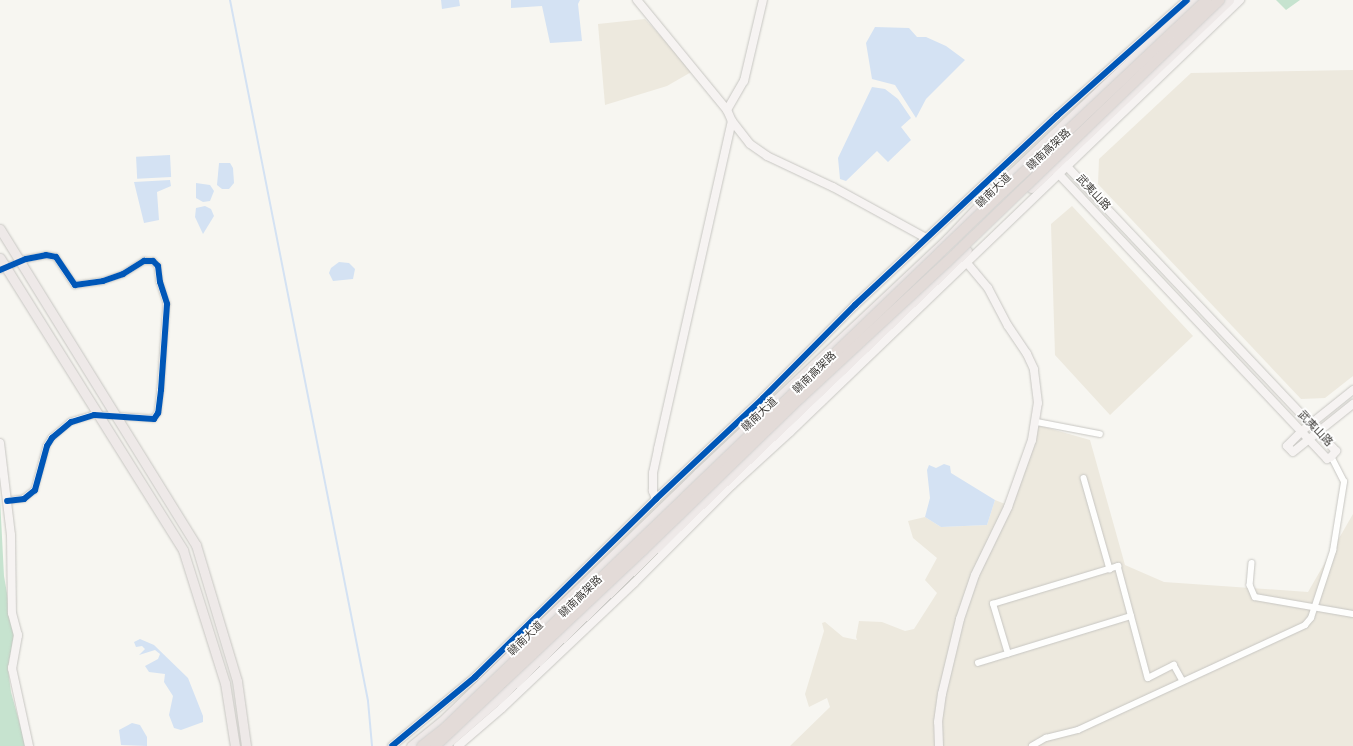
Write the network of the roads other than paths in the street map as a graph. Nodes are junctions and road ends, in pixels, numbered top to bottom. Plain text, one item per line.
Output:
1 (637, 0) edge
2 (763, 0) edge
3 (1187, 0) edge
4 (1195, 0) edge
5 (1207, 0) edge
6 (1240, 0) edge
7 (1224, 1) edge
8 (1166, 29) junction
9 (1182, 44) junction
10 (727, 110) junction
11 (732, 121) junction
12 (1045, 142) junction
13 (1036, 150) junction
14 (1064, 162) junction
15 (1055, 170) junction
16 (992, 192) junction
17 (1008, 209) junction
18 (0, 229) edge
19 (926, 238) junction
20 (947, 239) junction
21 (0, 258) edge
22 (964, 258) junction
23 (20, 261) junction
24 (3, 269) edge
25 (1353, 390) edge
26 (1353, 404) edge
27 (99, 416) junction
28 (117, 417) junction
29 (1037, 422) junction
30 (750, 424) junction
31 (1310, 424) junction
32 (1302, 431) junction
33 (1317, 432) junction
34 (1100, 434) dead end
35 (1309, 439) junction
36 (767, 441) junction
37 (0, 443) edge
38 (1331, 457) junction
39 (698, 473) junction
40 (1084, 478) dead end
41 (716, 490) junction
42 (656, 498) junction
43 (7, 501) junction
44 (1252, 563) dead end
45 (1110, 569) junction
46 (1313, 608) junction
47 (1353, 614) edge
48 (1131, 616) junction
49 (1008, 654) junction
50 (978, 663) dead end
51 (1183, 681) junction
52 (28, 746) edge
53 (234, 746) edge
54 (246, 746) edge
55 (392, 746) edge
56 (411, 746) edge
57 (422, 746) edge
58 (435, 746) edge
59 (444, 746) edge
60 (458, 746) edge
61 (939, 746) edge
62 (1032, 746) edge

1 - 10 street
2 - 10 street
3 - 19 street
4 - 8 main road, 赣南大道
5 - 57 highway, 赣南高架路, bridge
6 - 14 street
7 - 9 main road, 赣南大道
7 - 58 highway, 赣南高架路, bridge
8 - 9 main road
8 - 12 main road, 赣南大道
9 - 14 main road, 赣南大道
10 - 11 street
11 - 19 street
11 - 42 street
12 - 13 main road, 赣南大道
12 - 14 street, 武夷山路
13 - 15 street, 武夷山路
13 - 16 main road, 赣南大道
14 - 15 main road, 赣南大道
14 - 31 street, 武夷山路
15 - 17 main road, 赣南大道
15 - 22 street
15 - 32 street, 武夷山路
16 - 17 main road
16 - 20 main road, 赣南大道
17 - 22 main road, 赣南大道
18 - 23 main road
19 - 42 street
20 - 22 main road
20 - 30 main road, 赣南大道
21 - 24 main road
22 - 29 street
22 - 36 main road, 赣南大道
22 - 60 street
23 - 24 street
23 - 28 main road
23 - 28 street
24 - 27 main road
25 - 31 street
26 - 33 street
27 - 28 street
27 - 43 street
27 - 53 main road
28 - 54 main road
29 - 34 street
29 - 61 street
30 - 36 main road
30 - 39 main road, 赣南大道
31 - 32 street
31 - 33 street, 武夷山路
32 - 35 street, 武夷山路
32 - 35 street
33 - 35 street
33 - 38 street, 武夷山路
35 - 38 street, 武夷山路
36 - 41 main road, 赣南大道
37 - 43 street
38 - 46 street
39 - 41 main road
39 - 56 main road, 赣南大道
40 - 45 street
41 - 59 main road, 赣南大道
42 - 55 street
43 - 52 street
44 - 46 street
45 - 48 street
45 - 49 street
46 - 47 street
46 - 51 street
48 - 49 street
48 - 51 street
49 - 50 street
51 - 62 street

